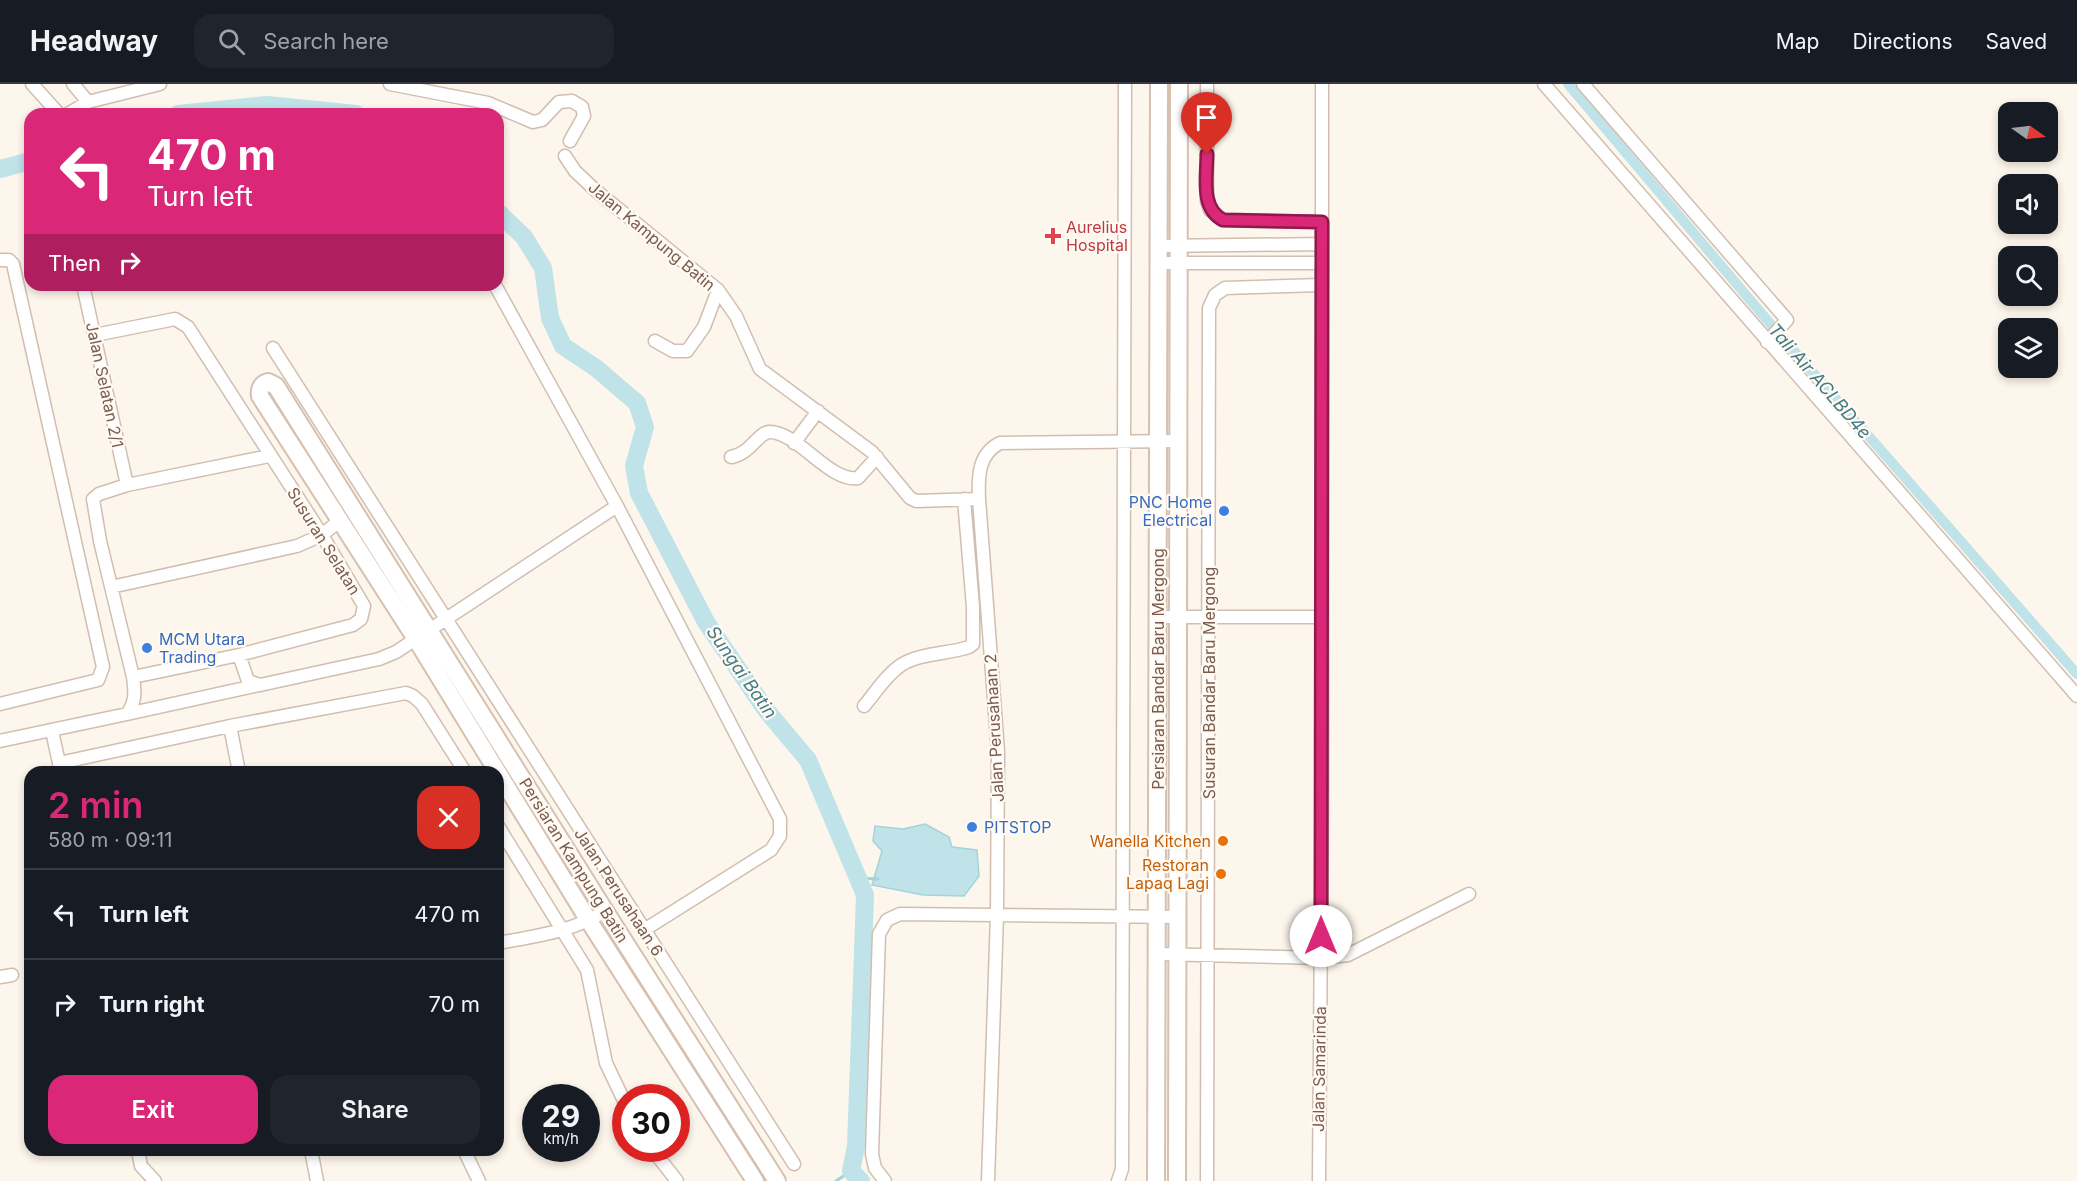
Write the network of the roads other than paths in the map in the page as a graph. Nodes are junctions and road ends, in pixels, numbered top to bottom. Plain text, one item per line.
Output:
1 (32, 84) edge
2 (73, 84) edge
3 (160, 84) edge
4 (390, 84) edge
5 (1125, 84) edge
6 (1160, 84) edge
7 (1179, 84) edge
8 (1207, 84) edge
9 (1322, 84) edge
10 (1544, 84) edge
11 (1582, 84) edge
12 (88, 102) junction
13 (54, 108) edge
14 (78, 108) edge
15 (500, 108) edge
16 (504, 110) edge
17 (570, 141) dead end
18 (565, 156) dead end
19 (1322, 222) junction
20 (1322, 244) junction
21 (1158, 246) junction
22 (1178, 254) junction
23 (0, 260) edge
24 (1158, 263) junction
25 (1322, 263) junction
26 (1321, 285) junction
27 (718, 290) junction
28 (84, 291) edge
29 (498, 291) edge
30 (1773, 334) junction
31 (95, 335) junction
32 (655, 341) dead end
33 (273, 348) dead end
34 (818, 411) junction
35 (1159, 441) junction
36 (1178, 441) junction
37 (1125, 442) junction
38 (794, 443) junction
39 (269, 456) junction
40 (731, 457) dead end
41 (877, 457) junction
42 (127, 485) junction
43 (979, 499) junction
44 (964, 500) junction
45 (617, 506) junction
46 (339, 521) junction
47 (322, 535) junction
48 (111, 587) junction
49 (987, 603) junction
50 (973, 607) junction
51 (1158, 617) junction
52 (1178, 617) junction
53 (1322, 617) junction
54 (1209, 618) junction
55 (445, 619) junction
56 (423, 634) junction
57 (239, 655) junction
58 (133, 677) junction
59 (260, 685) junction
60 (2077, 696) edge
61 (0, 704) edge
62 (864, 706) dead end
63 (127, 714) junction
64 (230, 726) junction
65 (52, 731) junction
66 (0, 741) edge
67 (60, 766) edge
68 (68, 766) edge
69 (238, 766) edge
70 (461, 766) edge
71 (499, 766) edge
72 (504, 774) edge
73 (504, 836) edge
74 (1469, 894) dead end
75 (605, 911) junction
76 (997, 915) junction
77 (1122, 916) junction
78 (1157, 917) junction
79 (1179, 917) junction
80 (589, 921) junction
81 (562, 930) junction
82 (644, 930) junction
83 (504, 942) edge
84 (1158, 954) junction
85 (1179, 954) junction
86 (1208, 954) junction
87 (1321, 958) junction
88 (616, 1084) edge
89 (139, 1156) edge
90 (312, 1156) edge
91 (467, 1156) edge
92 (662, 1162) edge
93 (794, 1164) dead end
94 (155, 1181) edge
95 (317, 1181) edge
96 (479, 1181) edge
97 (677, 1181) edge
98 (755, 1181) edge
99 (777, 1181) edge
100 (885, 1181) edge
101 (988, 1181) edge
102 (1118, 1181) edge
103 (1156, 1181) edge
104 (1178, 1181) edge
105 (1207, 1181) edge
106 (1319, 1181) edge

1 - 13 street
2 - 12 street
3 - 12 street
4 - 15 street
5 - 37 street
6 - 21 street, Persiaran Bandar Baru Mergong
7 - 22 street, Persiaran Bandar Baru Mergong
8 - 19 street
9 - 19 street, Jalan Samarinda
10 - 30 street
11 - 30 street
12 - 14 street
16 - 17 street
18 - 27 street, Jalan Kampung Batin
19 - 20 street, Jalan Samarinda
20 - 22 street
20 - 25 street, Jalan Samarinda
21 - 22 street
21 - 24 street, Persiaran Bandar Baru Mergong
22 - 24 street
22 - 25 street
22 - 36 street, Persiaran Bandar Baru Mergong
23 - 61 street
24 - 35 street, Persiaran Bandar Baru Mergong
25 - 26 street, Jalan Samarinda
26 - 53 street, Jalan Samarinda
26 - 54 street, Susuran Bandar Baru Mergong
27 - 32 street
27 - 34 street, Jalan Kampung Batin
28 - 31 street, Jalan Selatan 2/1
29 - 45 street
30 - 60 street
31 - 39 street, Susuran Selatan
31 - 42 street, Jalan Selatan 2/1
33 - 55 street, Jalan Perusahaan 6
34 - 38 street
34 - 41 street, Jalan Kampung Batin
35 - 36 street, Jalan Perusahaan 2
35 - 37 street, Jalan Perusahaan 2
35 - 51 street, Persiaran Bandar Baru Mergong
36 - 52 street, Persiaran Bandar Baru Mergong
37 - 43 street, Jalan Perusahaan 2
37 - 77 street
38 - 40 street
38 - 41 street
39 - 42 street
39 - 47 street, Susuran Selatan
41 - 44 street, Jalan Kampung Batin
42 - 48 street
43 - 44 street, Jalan Kampung Batin
43 - 49 street, Jalan Perusahaan 2
44 - 50 street
45 - 55 street
45 - 82 street
46 - 47 street
46 - 56 street, Persiaran Kampung Batin
46 - 56 street, Persiaran Kampung Batin
47 - 48 street
47 - 57 street, Susuran Selatan
48 - 58 street
49 - 50 street
49 - 76 street, Jalan Perusahaan 2
50 - 62 street
51 - 52 street
51 - 78 street, Persiaran Bandar Baru Mergong
52 - 54 street
52 - 79 street, Persiaran Bandar Baru Mergong
53 - 54 street
53 - 87 street, Jalan Samarinda
54 - 86 street, Susuran Bandar Baru Mergong
55 - 56 street
55 - 82 street, Jalan Perusahaan 6
56 - 59 street
56 - 71 street, Persiaran Kampung Batin
56 - 75 street, Persiaran Kampung Batin
57 - 58 street, Susuran Selatan
57 - 59 street
58 - 63 street
59 - 63 street
63 - 65 street
64 - 68 street
64 - 69 street
64 - 70 street
65 - 66 street
65 - 67 street
72 - 80 street, Persiaran Kampung Batin
73 - 81 street
74 - 87 street
75 - 80 street
75 - 99 street, Persiaran Kampung Batin
76 - 77 street
76 - 100 street
76 - 101 street, Jalan Perusahaan 2
77 - 78 street
77 - 102 street
78 - 79 street
78 - 84 street, Persiaran Bandar Baru Mergong
79 - 85 street, Persiaran Bandar Baru Mergong
80 - 81 street
80 - 98 street, Persiaran Kampung Batin
81 - 83 street
81 - 88 street
82 - 93 street, Jalan Perusahaan 6
84 - 85 street
84 - 103 street, Persiaran Bandar Baru Mergong
85 - 86 street
85 - 104 street, Persiaran Bandar Baru Mergong
86 - 87 street
86 - 105 street, Susuran Bandar Baru Mergong
87 - 106 street, Jalan Samarinda
89 - 94 street
90 - 95 street
91 - 96 street
92 - 97 street

